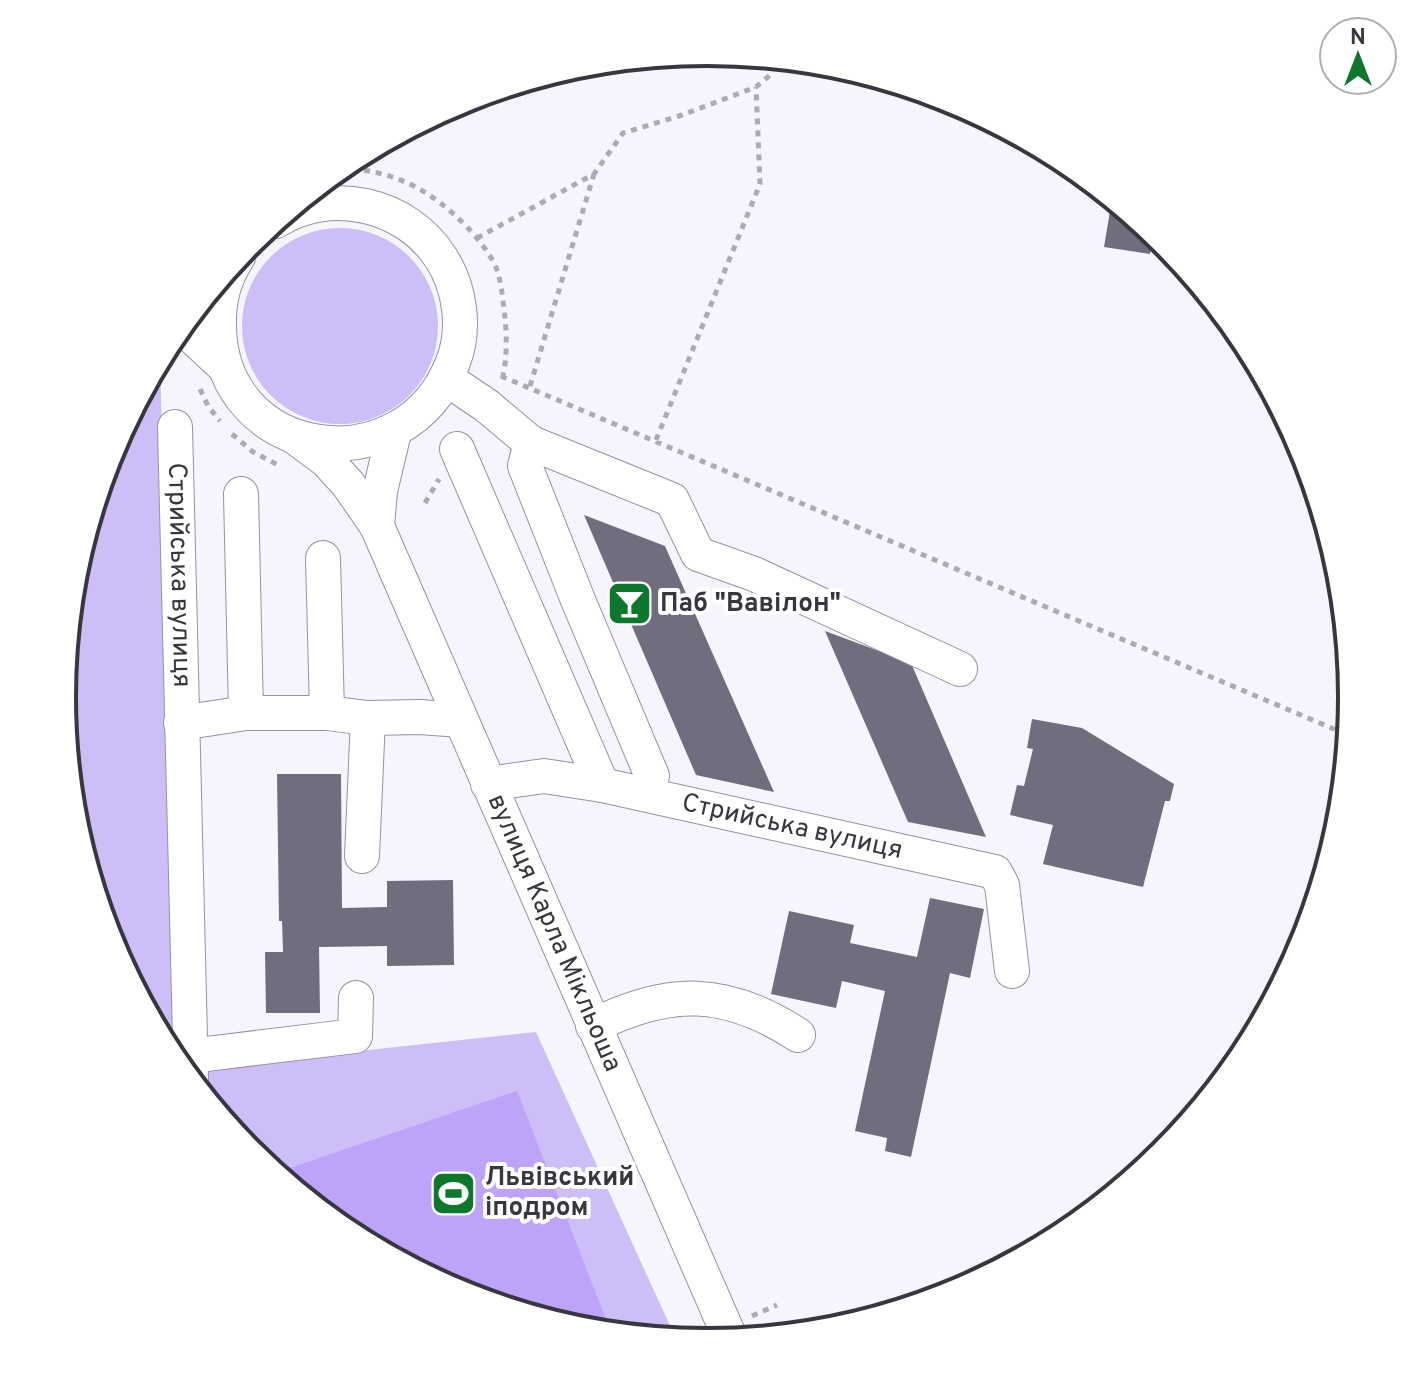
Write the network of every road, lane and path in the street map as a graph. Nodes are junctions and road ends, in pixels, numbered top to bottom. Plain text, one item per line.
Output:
1 (772, 69) edge
2 (756, 87) junction
3 (594, 174) junction
4 (312, 205) edge
5 (477, 238) dead end
6 (221, 295) edge
7 (190, 335) edge
8 (225, 367) junction
9 (503, 377) dead end
10 (447, 379) junction
11 (530, 386) junction
12 (175, 427) dead end
13 (394, 432) junction
14 (295, 437) junction
15 (656, 440) junction
16 (531, 443) junction
17 (457, 449) dead end
18 (241, 494) dead end
19 (377, 526) junction
20 (323, 558) dead end
21 (960, 669) dead end
22 (246, 713) junction
23 (327, 713) junction
24 (368, 718) junction
25 (461, 720) junction
26 (181, 723) junction
27 (1337, 730) edge
28 (652, 776) dead end
29 (488, 784) junction
30 (602, 785) junction
31 (362, 856) dead end
32 (1012, 971) dead end
33 (356, 998) dead end
34 (593, 1026) junction
35 (798, 1035) dead end
36 (190, 1059) edge
37 (196, 1067) edge
38 (726, 1328) edge

1 - 2 path
2 - 3 path
2 - 15 path
3 - 5 path
3 - 11 path
4 - 10 street, вулиця Карла Мікльоша
6 - 8 street, вулиця Карла Мікльоша
7 - 8 street, вулиця Карла Мікльоша
8 - 14 street, вулиця Карла Мікльоша
9 - 11 path
10 - 13 street, вулиця Карла Мікльоша
10 - 16 street
11 - 15 path
12 - 26 street, Стрийська вулиця
13 - 14 street, вулиця Карла Мікльоша
13 - 19 street, вулиця Карла Мікльоша
14 - 19 street, вулиця Карла Мікльоша
15 - 27 path
16 - 21 street
16 - 28 street
17 - 30 street
18 - 22 street
19 - 25 street, вулиця Карла Мікльоша
20 - 23 street
22 - 23 street, Стрийська вулиця
22 - 26 street, Стрийська вулиця
23 - 24 street, Стрийська вулиця
24 - 25 street, Стрийська вулиця
24 - 31 street
25 - 29 street, вулиця Карла Мікльоша
26 - 36 street, Стрийська вулиця
29 - 30 street, Стрийська вулиця
29 - 34 street, вулиця Карла Мікльоша
30 - 32 street, Стрийська вулиця
33 - 37 street
34 - 35 street
34 - 38 street, вулиця Карла Мікльоша

